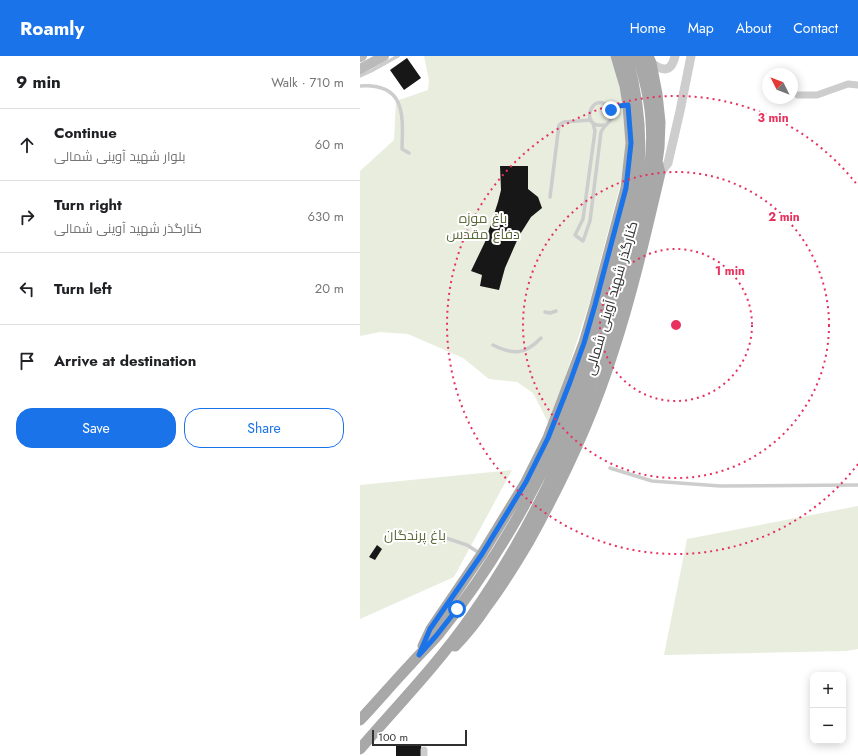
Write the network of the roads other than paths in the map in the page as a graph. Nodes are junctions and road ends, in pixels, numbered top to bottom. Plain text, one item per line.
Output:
1 (384, 56) edge
2 (398, 56) edge
3 (616, 56) edge
4 (627, 56) edge
5 (638, 56) edge
6 (675, 56) edge
7 (691, 56) edge
8 (649, 59) edge
9 (360, 69) edge
10 (360, 76) edge
11 (858, 85) edge
12 (360, 86) edge
13 (798, 95) dead end
14 (628, 105) junction
15 (609, 107) junction
16 (592, 122) junction
17 (604, 125) junction
18 (409, 153) dead end
19 (660, 173) junction
20 (550, 197) dead end
21 (556, 311) dead end
22 (545, 312) dead end
23 (541, 338) dead end
24 (493, 345) dead end
25 (610, 468) dead end
26 (858, 485) edge
27 (443, 537) dead end
28 (482, 554) junction
29 (419, 655) junction
30 (431, 669) junction
31 (360, 720) edge
32 (360, 749) edge

1 - 9 main road
2 - 10 lane
3 - 14 main road, کنارگذر شهید آوینی شمالی
4 - 29 main road
5 - 30 main road
6 - 8 street
7 - 19 street
8 - 19 main road, کنارگذر شهید آوینی شمالی
11 - 13 street
12 - 18 lane
14 - 15 lane
14 - 28 main road, کنارگذر شهید آوینی شمالی
15 - 16 lane
15 - 17 lane
16 - 17 lane
16 - 17 lane
16 - 20 lane
19 - 30 main road, کنارگذر شهید آوینی شمالی
21 - 22 lane
23 - 24 lane
25 - 26 lane
27 - 28 lane
28 - 29 main road, کنارگذر شهید آوینی شمالی
29 - 31 main road
30 - 32 main road

